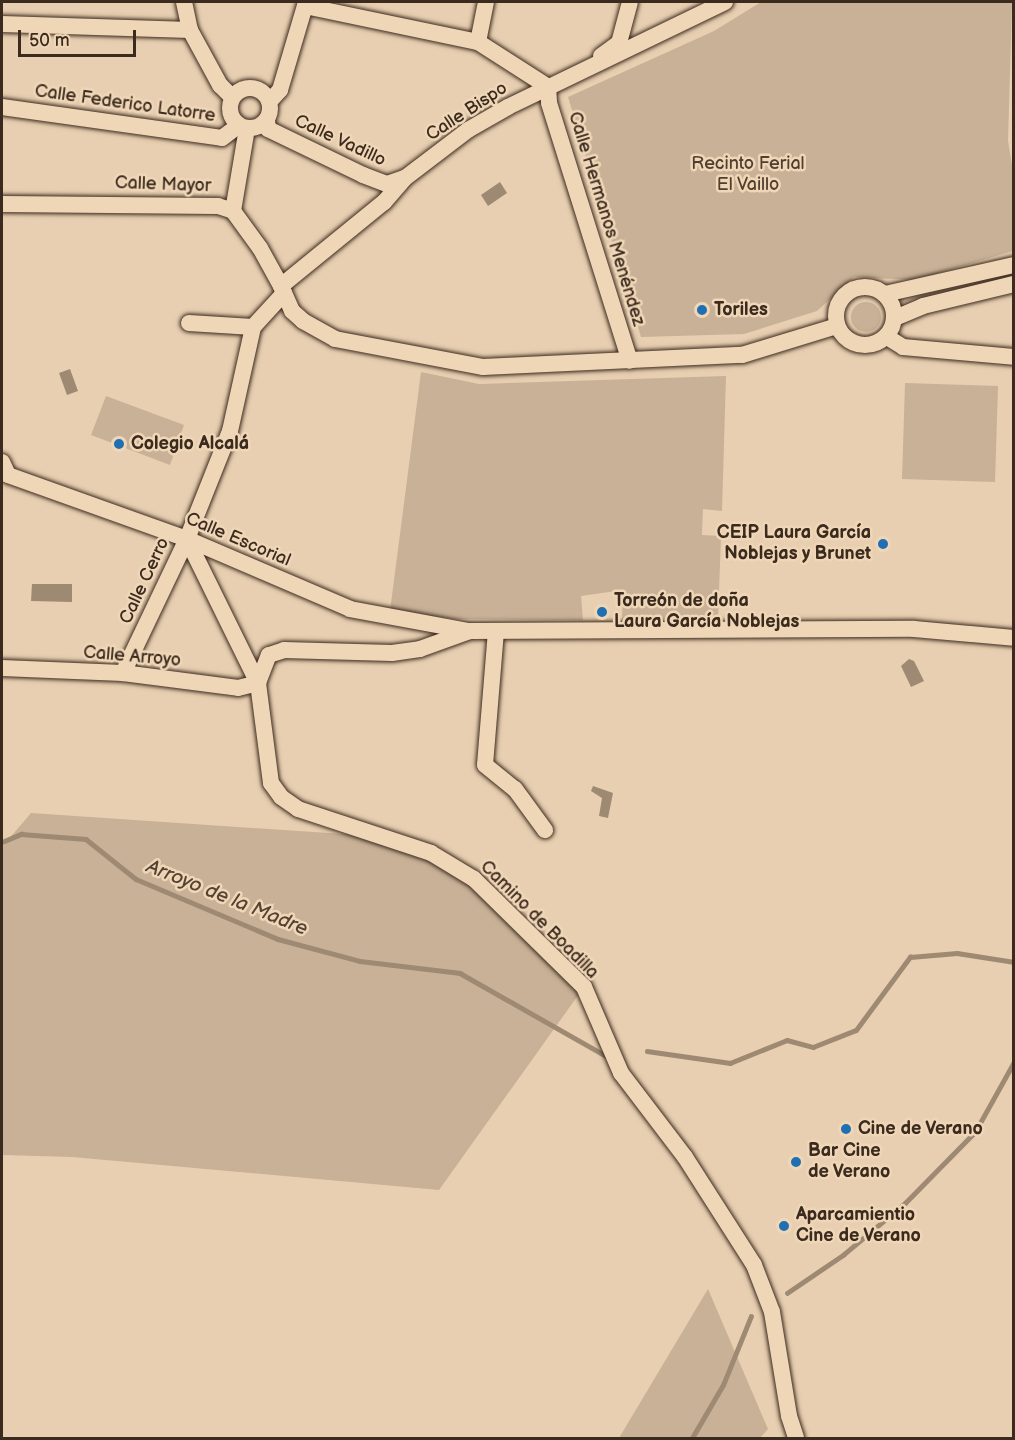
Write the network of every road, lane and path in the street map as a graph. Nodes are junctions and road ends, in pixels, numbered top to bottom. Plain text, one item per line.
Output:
1 (184, 2) edge
2 (486, 2) edge
3 (630, 2) edge
4 (306, 4) edge
5 (719, 5) edge
6 (2, 24) edge
7 (190, 30) junction
8 (478, 42) junction
9 (572, 76) junction
10 (548, 87) junction
11 (232, 97) junction
12 (270, 101) junction
13 (2, 107) edge
14 (267, 120) junction
15 (243, 127) junction
16 (405, 178) junction
17 (2, 204) edge
18 (233, 210) junction
19 (1014, 265) edge
20 (1014, 284) edge
21 (283, 290) junction
22 (885, 294) junction
23 (895, 318) junction
24 (189, 323) dead end
25 (837, 326) junction
26 (253, 327) junction
27 (887, 337) junction
28 (1014, 357) edge
29 (630, 361) junction
30 (2, 462) edge
31 (187, 539) junction
32 (470, 631) junction
33 (496, 631) junction
34 (1014, 638) edge
35 (237, 646) junction
36 (269, 655) junction
37 (2, 668) edge
38 (123, 673) junction
39 (258, 683) junction
40 (545, 830) dead end
41 (796, 1438) edge

1 - 7 street
2 - 8 street
3 - 9 street
4 - 8 street
4 - 12 street
5 - 9 street, Calle Bispo
6 - 7 street
7 - 11 street
8 - 10 street
9 - 10 street, Calle Bispo
10 - 16 street, Calle Bispo
10 - 29 street, Calle Hermanos Menéndez
11 - 12 street
11 - 15 street
12 - 14 street
13 - 15 street, Calle Federico Latorre
14 - 15 street
14 - 16 street, Calle Vadillo
15 - 18 street
16 - 21 street, Calle Bispo
17 - 18 street, Calle Mayor
18 - 21 street, Calle Mayor
19 - 22 street
20 - 23 street
21 - 26 street, Calle Bispo
21 - 29 street, Calle Mayor
22 - 23 street
22 - 25 street
23 - 27 street
24 - 26 street
25 - 27 street
25 - 29 street, Calle Mayor
26 - 31 street, Calle Cerro
27 - 28 street
30 - 31 street, Calle Escorial
31 - 32 street, Calle Escorial
31 - 35 street
31 - 38 street, Calle Cerro
32 - 33 street
32 - 36 street
33 - 34 street
33 - 40 street
35 - 36 street
35 - 39 street
36 - 39 street
37 - 38 street, Calle Arroyo
38 - 39 street, Calle Arroyo
39 - 41 street, Camino de Boadilla

